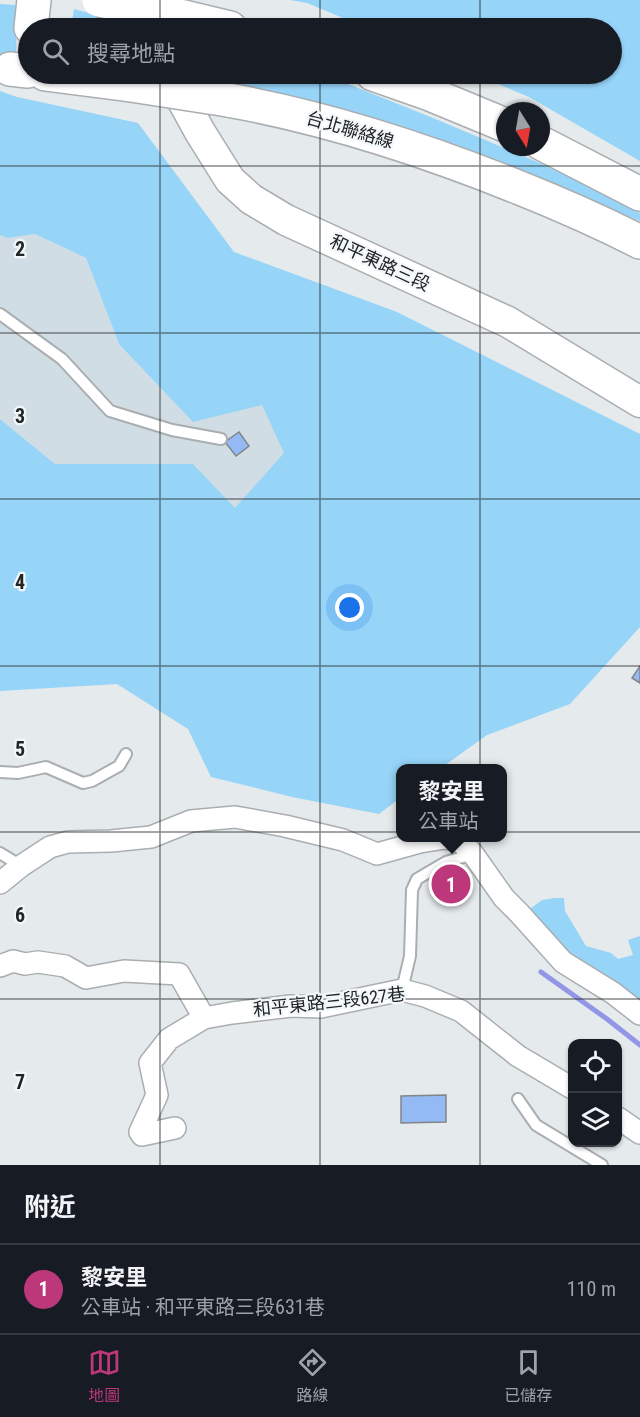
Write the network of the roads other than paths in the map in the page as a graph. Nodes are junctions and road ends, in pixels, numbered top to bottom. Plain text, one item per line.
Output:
1 (34, 0) edge
2 (99, 0) edge
3 (128, 0) edge
4 (32, 18) edge
5 (138, 18) edge
6 (188, 18) edge
7 (120, 84) edge
8 (174, 84) edge
9 (402, 84) edge
10 (496, 121) edge
11 (550, 148) edge
12 (640, 194) edge
13 (640, 242) edge
14 (0, 314) edge
15 (640, 402) edge
16 (221, 439) dead end
17 (126, 754) dead end
18 (0, 772) edge
19 (420, 842) edge
20 (461, 842) edge
21 (0, 853) edge
22 (473, 854) junction
23 (21, 866) junction
24 (0, 883) edge
25 (0, 966) edge
26 (402, 990) junction
27 (640, 1014) edge
28 (204, 1018) junction
29 (568, 1085) edge
30 (518, 1099) dead end
31 (622, 1121) edge
32 (175, 1128) dead end
33 (640, 1133) edge
34 (602, 1165) edge

1 - 4 highway
2 - 6 highway, bridge
3 - 5 main road
7 - 13 highway, 台北聯絡線, bridge
8 - 15 main road, 和平東路三段
9 - 10 highway
11 - 12 highway
14 - 16 lane
17 - 18 lane
19 - 23 street
20 - 22 street
21 - 23 lane
22 - 26 lane
22 - 27 street
23 - 24 street
25 - 28 street
26 - 28 street, 和平東路三段627巷
26 - 29 street, 和平東路三段627巷
28 - 32 street, 和平東路三段627巷
30 - 34 lane
31 - 33 street

